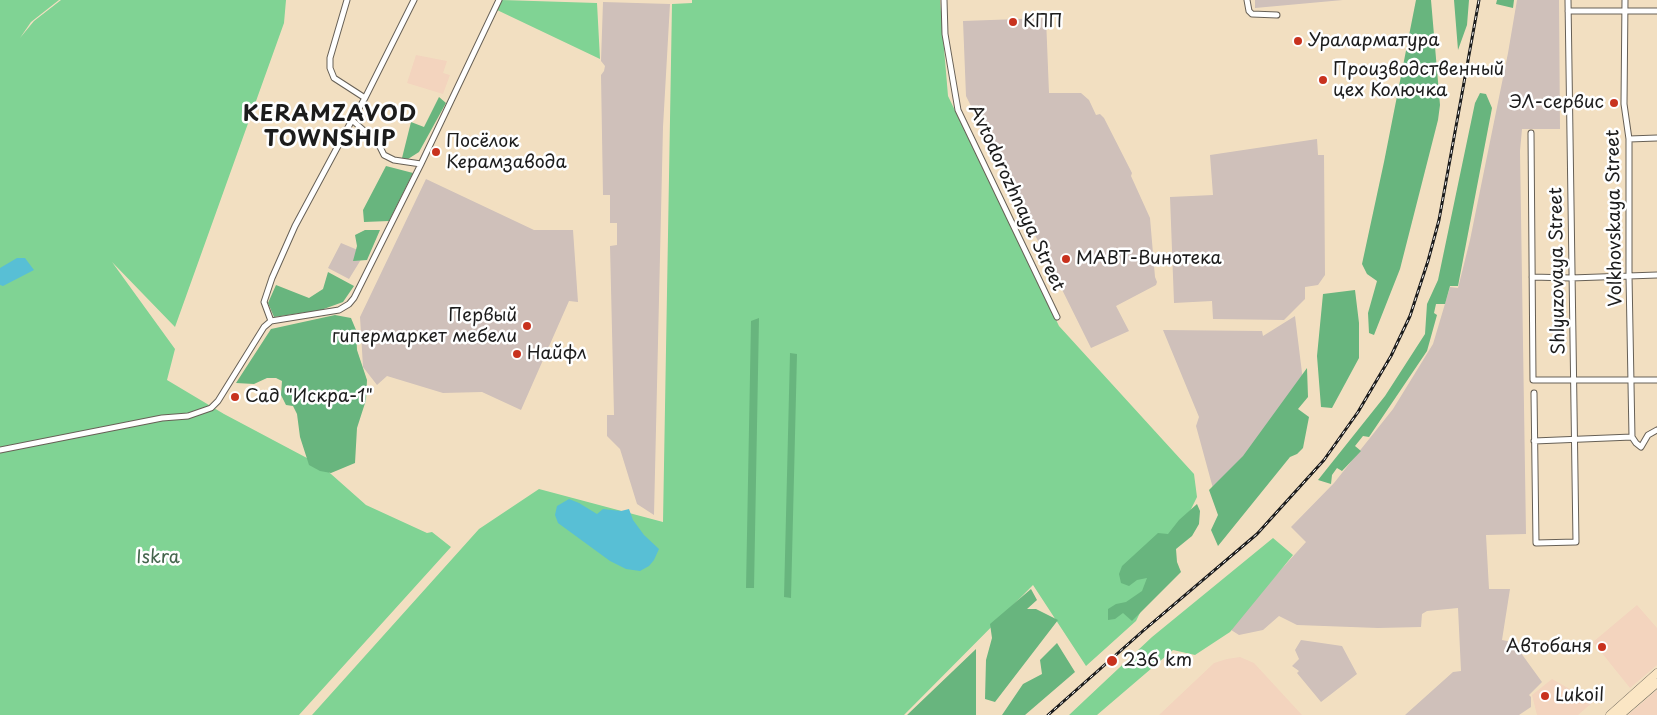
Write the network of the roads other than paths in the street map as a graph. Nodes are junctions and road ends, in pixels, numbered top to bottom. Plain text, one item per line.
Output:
1 (347, 0) edge
2 (414, 0) edge
3 (499, 0) edge
4 (944, 0) edge
5 (1247, 0) edge
6 (1568, 0) edge
7 (1625, 0) edge
8 (1568, 11) junction
9 (1657, 11) edge
10 (1625, 12) junction
11 (1277, 15) dead end
12 (365, 98) junction
13 (352, 120) junction
14 (1531, 133) dead end
15 (1657, 138) edge
16 (1629, 139) junction
17 (421, 164) junction
18 (1629, 276) junction
19 (1657, 276) edge
20 (1532, 277) junction
21 (1571, 278) junction
22 (1057, 317) dead end
23 (271, 321) junction
24 (1573, 379) junction
25 (1632, 379) junction
26 (1657, 380) edge
27 (1534, 393) dead end
28 (1657, 430) edge
29 (1632, 437) junction
30 (1574, 438) junction
31 (1534, 441) junction
32 (0, 450) edge
33 (1657, 673) edge
34 (1657, 683) edge
35 (1621, 711) edge
36 (1610, 715) edge

1 - 12 street
2 - 12 street
3 - 17 street
4 - 22 street, Avtodorozhnaya Street
5 - 11 street
6 - 8 street, Shlyuzovaya Street
7 - 10 street, Volkhovskaya Street
8 - 10 street
8 - 21 street, Shlyuzovaya Street
9 - 10 street
10 - 16 street, Volkhovskaya Street
12 - 13 street
13 - 17 street
13 - 23 street
14 - 20 street
15 - 16 street
16 - 18 street, Volkhovskaya Street
17 - 23 street
18 - 19 street
18 - 21 street
18 - 25 street, Volkhovskaya Street
20 - 21 street
20 - 24 street
21 - 24 street, Shlyuzovaya Street
23 - 32 street
24 - 25 street
24 - 30 street, Shlyuzovaya Street
25 - 26 street
25 - 29 street, Volkhovskaya Street
27 - 31 street
28 - 29 street
29 - 30 street
30 - 31 street
30 - 31 street, Shlyuzovaya Street
33 - 35 main road
34 - 35 main road
35 - 36 main road

